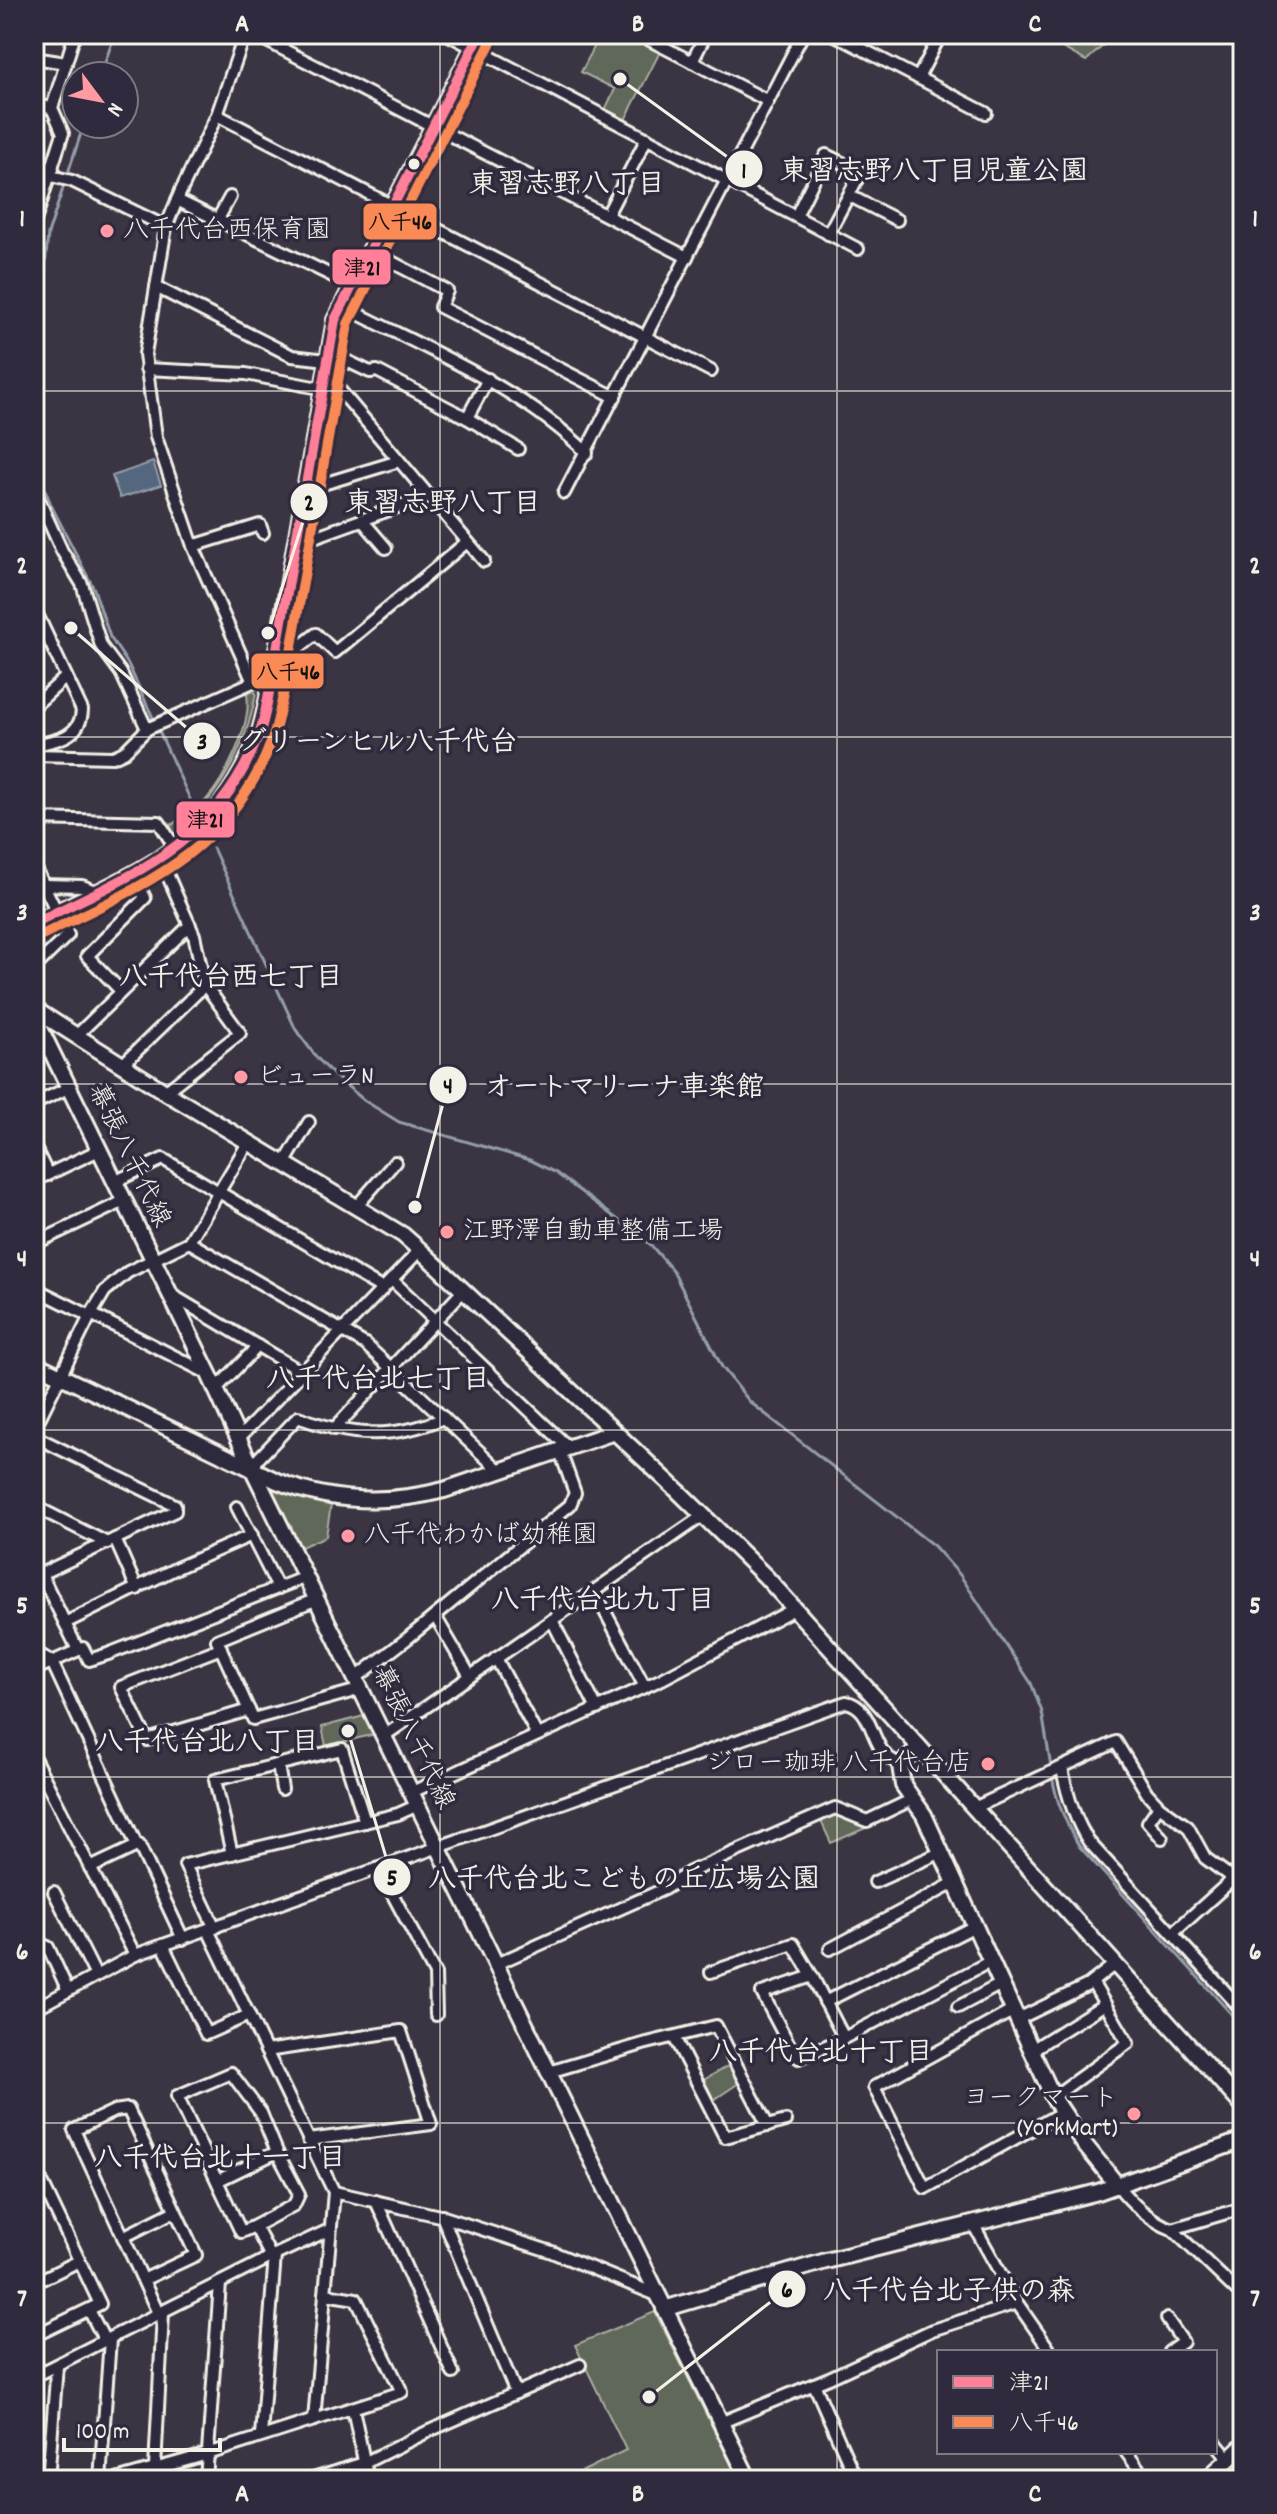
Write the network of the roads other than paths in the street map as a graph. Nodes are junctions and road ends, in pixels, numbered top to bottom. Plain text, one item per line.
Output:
1 (75, 34) edge
2 (245, 34) edge
3 (253, 34) edge
4 (447, 34) edge
5 (638, 34) edge
6 (666, 34) edge
7 (706, 34) edge
8 (803, 34) edge
9 (833, 34) edge
10 (941, 34) edge
11 (476, 41) edge
12 (660, 45) junction
13 (34, 58) edge
14 (67, 60) edge
15 (60, 62) edge
16 (692, 62) junction
17 (918, 78) junction
18 (60, 82) edge
19 (768, 101) junction
20 (34, 105) edge
21 (52, 108) junction
22 (986, 113) dead end
23 (217, 115) junction
24 (434, 125) junction
25 (647, 138) junction
26 (34, 169) edge
27 (59, 176) junction
28 (727, 179) junction
29 (850, 196) junction
30 (230, 197) dead end
31 (177, 200) junction
32 (392, 206) junction
33 (607, 215) junction
34 (796, 216) junction
35 (218, 219) junction
36 (897, 220) dead end
37 (34, 224) edge
38 (166, 227) junction
39 (828, 234) junction
40 (858, 249) dead end
41 (369, 250) junction
42 (687, 257) junction
43 (34, 260) edge
44 (34, 284) edge
45 (351, 285) junction
46 (156, 287) junction
47 (341, 305) junction
48 (646, 337) junction
49 (328, 356) junction
50 (146, 369) junction
51 (711, 371) dead end
52 (488, 379) junction
53 (324, 383) junction
54 (615, 397) junction
55 (467, 418) junction
56 (518, 449) dead end
57 (587, 453) junction
58 (399, 461) junction
59 (307, 485) junction
60 (34, 489) edge
61 (564, 493) dead end
62 (428, 496) junction
63 (362, 520) junction
64 (263, 533) dead end
65 (298, 535) junction
66 (467, 542) junction
67 (193, 546) junction
68 (386, 548) dead end
69 (484, 561) dead end
70 (34, 608) edge
71 (276, 655) junction
72 (66, 677) junction
73 (253, 682) junction
74 (271, 683) junction
75 (34, 706) edge
76 (153, 727) junction
77 (34, 745) edge
78 (34, 755) edge
79 (34, 819) edge
80 (175, 848) junction
81 (160, 858) junction
82 (34, 865) edge
83 (133, 872) junction
84 (44, 885) junction
85 (97, 892) junction
86 (56, 912) junction
87 (34, 923) edge
88 (190, 925) junction
89 (34, 968) edge
90 (205, 985) junction
91 (121, 991) junction
92 (34, 1009) edge
93 (34, 1016) edge
94 (75, 1037) junction
95 (122, 1065) junction
96 (68, 1088) junction
97 (165, 1092) junction
98 (34, 1104) edge
99 (309, 1122) dead end
100 (248, 1143) junction
101 (34, 1146) edge
102 (99, 1150) junction
103 (395, 1162) dead end
104 (284, 1164) junction
105 (48, 1175) junction
106 (34, 1181) edge
107 (114, 1182) junction
108 (218, 1192) junction
109 (124, 1201) junction
110 (356, 1207) junction
111 (189, 1242) junction
112 (34, 1244) edge
113 (420, 1250) junction
114 (152, 1260) junction
115 (392, 1280) junction
116 (34, 1288) edge
117 (383, 1289) junction
118 (463, 1291) junction
119 (168, 1292) junction
120 (90, 1315) junction
121 (435, 1321) junction
122 (343, 1331) junction
123 (258, 1346) junction
124 (34, 1363) edge
125 (391, 1368) junction
126 (303, 1373) junction
127 (209, 1374) junction
128 (60, 1376) junction
129 (216, 1389) junction
130 (444, 1418) junction
131 (34, 1429) edge
132 (334, 1429) junction
133 (614, 1432) junction
134 (34, 1436) edge
135 (239, 1438) junction
136 (564, 1450) junction
137 (253, 1470) junction
138 (500, 1471) junction
139 (34, 1506) edge
140 (237, 1507) dead end
141 (704, 1515) junction
142 (252, 1535) junction
143 (111, 1541) junction
144 (38, 1576) edge
145 (306, 1577) junction
146 (278, 1588) junction
147 (137, 1589) junction
148 (594, 1591) junction
149 (317, 1599) junction
150 (794, 1609) junction
151 (435, 1616) junction
152 (552, 1620) junction
153 (65, 1623) junction
154 (221, 1648) junction
155 (78, 1650) junction
156 (34, 1651) edge
157 (496, 1658) junction
158 (52, 1662) junction
159 (34, 1670) edge
160 (470, 1676) junction
161 (359, 1684) junction
162 (645, 1687) junction
163 (597, 1709) junction
164 (249, 1710) junction
165 (537, 1735) junction
166 (384, 1736) junction
167 (919, 1747) junction
168 (34, 1758) edge
169 (278, 1765) junction
170 (900, 1765) junction
171 (1060, 1769) junction
172 (282, 1789) dead end
173 (415, 1798) junction
174 (913, 1799) junction
175 (1159, 1806) junction
176 (974, 1808) junction
177 (365, 1822) junction
178 (1162, 1838) dead end
179 (137, 1846) junction
180 (439, 1847) junction
181 (942, 1852) junction
182 (232, 1854) junction
183 (90, 1868) junction
184 (379, 1869) junction
185 (875, 1882) dead end
186 (956, 1882) junction
187 (1238, 1882) edge
188 (54, 1892) dead end
189 (975, 1926) junction
190 (34, 1928) edge
191 (212, 1929) junction
192 (1173, 1933) junction
193 (183, 1939) junction
194 (163, 1945) junction
195 (38, 1946) edge
196 (830, 1949) dead end
197 (135, 1955) junction
198 (991, 1961) junction
199 (496, 1964) junction
200 (1115, 1964) junction
201 (711, 1972) dead end
202 (96, 1976) junction
203 (812, 1976) junction
204 (1092, 1982) junction
205 (1001, 1984) junction
206 (68, 1991) junction
207 (825, 2002) junction
208 (1105, 2004) junction
209 (958, 2007) dead end
210 (34, 2009) edge
211 (1243, 2011) edge
212 (249, 2015) junction
213 (436, 2015) dead end
214 (1014, 2016) junction
215 (674, 2037) junction
216 (844, 2038) junction
217 (266, 2051) junction
218 (1030, 2051) junction
219 (549, 2072) junction
220 (1053, 2097) junction
221 (1243, 2106) edge
222 (1061, 2113) junction
223 (34, 2118) edge
224 (786, 2121) dead end
225 (768, 2126) junction
226 (34, 2129) edge
227 (308, 2140) junction
228 (1243, 2140) edge
229 (277, 2152) junction
230 (34, 2180) edge
231 (217, 2181) junction
232 (1118, 2186) junction
233 (334, 2192) junction
234 (376, 2201) junction
235 (1243, 2208) edge
236 (175, 2211) junction
237 (442, 2216) junction
238 (973, 2224) junction
239 (255, 2226) junction
240 (1172, 2229) junction
241 (329, 2230) junction
242 (123, 2237) junction
243 (273, 2256) junction
244 (79, 2261) junction
245 (143, 2280) junction
246 (34, 2283) edge
247 (220, 2283) junction
248 (325, 2294) junction
249 (657, 2295) junction
250 (1243, 2297) edge
251 (1017, 2303) junction
252 (664, 2309) junction
253 (89, 2310) junction
254 (161, 2314) junction
255 (1167, 2319) dead end
256 (34, 2336) edge
257 (108, 2340) junction
258 (1050, 2350) edge
259 (1172, 2350) edge
260 (580, 2365) dead end
261 (57, 2366) junction
262 (453, 2373) dead end
263 (34, 2376) edge
264 (814, 2384) junction
265 (516, 2393) junction
266 (353, 2409) junction
267 (314, 2420) junction
268 (720, 2423) junction
269 (261, 2436) junction
270 (1217, 2444) edge
271 (1243, 2446) edge
272 (208, 2454) junction
273 (1128, 2454) edge
274 (1229, 2459) junction
275 (364, 2463) junction
276 (155, 2468) junction
277 (855, 2477) dead end
278 (48, 2480) edge
279 (100, 2480) edge
280 (116, 2480) edge
281 (206, 2480) edge
282 (310, 2480) edge
283 (368, 2480) edge
284 (749, 2480) edge
285 (1147, 2480) edge
286 (1206, 2480) edge

1 - 14 street
2 - 23 street
3 - 24 street
4 - 11 street
5 - 12 street
6 - 12 street
7 - 16 street
8 - 19 street
9 - 17 street
10 - 17 street
11 - 24 street
11 - 25 street
12 - 16 street
13 - 15 street
16 - 19 street
17 - 22 street
18 - 21 street
19 - 28 street
20 - 21 street
21 - 27 street
23 - 31 street
23 - 32 street
24 - 32 street
24 - 33 street
25 - 28 street
25 - 33 street
26 - 27 street
27 - 37 street
27 - 38 street
28 - 34 street
28 - 42 street
29 - 34 street
29 - 36 street
29 - 39 street
30 - 35 street
31 - 35 street
31 - 38 street
32 - 41 street
32 - 48 street
33 - 42 street
34 - 39 street
35 - 45 street
38 - 46 street
39 - 40 street
41 - 45 street
41 - 54 street
42 - 48 street
43 - 44 street
45 - 47 street
46 - 49 street
46 - 50 street
47 - 49 street
47 - 52 street
48 - 51 street
48 - 54 street
49 - 53 street
49 - 55 street
50 - 53 street
50 - 67 street
52 - 55 street
52 - 57 street
53 - 58 street
53 - 59 street
54 - 57 street
55 - 56 street
57 - 61 street
58 - 59 street
58 - 62 street
59 - 65 street
60 - 76 street
62 - 63 street
62 - 66 street
63 - 65 street
63 - 68 street
64 - 67 street
65 - 71 street
66 - 69 street
66 - 71 street
67 - 73 street
70 - 72 street
71 - 74 street
72 - 75 street
72 - 77 street
73 - 74 street
73 - 76 street
74 - 80 street
76 - 78 street
79 - 80 street
80 - 81 street
81 - 83 street
81 - 88 street
82 - 84 street
83 - 85 street
83 - 91 street
84 - 85 street
84 - 86 street
85 - 86 street
86 - 87 street
86 - 89 street
88 - 90 street
88 - 91 street
90 - 95 street
90 - 97 street
91 - 94 street
92 - 94 street
93 - 96 street, 幕張八千代線
94 - 95 street
95 - 97 street
96 - 98 street
96 - 102 street, 幕張八千代線
97 - 100 street
99 - 104 street
100 - 104 street
100 - 108 street
101 - 105 street
102 - 105 street
102 - 107 street, 幕張八千代線
103 - 110 street
104 - 110 street
105 - 106 street
107 - 108 street
107 - 109 street, 幕張八千代線
108 - 111 street
108 - 117 street
109 - 112 street
109 - 114 street, 幕張八千代線
110 - 113 street
111 - 114 street
111 - 122 street
113 - 115 street
113 - 118 street
114 - 119 street, 幕張八千代線
114 - 120 street
115 - 117 street
115 - 121 street
116 - 120 street
117 - 122 street
118 - 121 street
118 - 133 street
119 - 123 street
119 - 127 street, 幕張八千代線
120 - 127 street
120 - 128 street
121 - 125 street
121 - 136 street
122 - 125 street
122 - 126 street
123 - 126 street
123 - 129 street
124 - 128 street
125 - 130 street
125 - 132 street
126 - 135 street
127 - 129 street, 幕張八千代線
128 - 131 street
128 - 137 street
129 - 135 street, 幕張八千代線
130 - 132 street
130 - 138 street
132 - 137 street
133 - 136 street
133 - 141 street
134 - 143 street
135 - 137 street, 幕張八千代線
136 - 138 street
136 - 151 street
137 - 138 street
137 - 145 street, 幕張八千代線
139 - 143 street
140 - 142 street
141 - 148 street
141 - 150 street
142 - 146 street
142 - 147 street
143 - 144 street
143 - 147 street
144 - 153 street
145 - 146 street
145 - 149 street, 幕張八千代線
146 - 155 street
147 - 153 street
148 - 152 street
148 - 162 street
149 - 154 street
149 - 161 street, 幕張八千代線
150 - 162 street
150 - 167 street
151 - 160 street
151 - 161 street
152 - 157 street
152 - 163 street
153 - 155 street
154 - 164 street
154 - 164 street
155 - 158 street
156 - 158 street
157 - 160 street
157 - 165 street
158 - 159 street
158 - 179 street
160 - 166 street
161 - 164 street
161 - 166 street, 幕張八千代線
162 - 163 street
163 - 165 street
165 - 173 street
166 - 173 street, 幕張八千代線
167 - 170 street
167 - 176 street
168 - 183 street
169 - 172 street
169 - 177 street
169 - 182 street
170 - 174 street
170 - 180 street
171 - 175 street
171 - 176 street
171 - 192 street
173 - 177 street
173 - 180 street, 幕張八千代線
174 - 181 street
174 - 199 street
175 - 178 street
175 - 187 street
176 - 200 street
177 - 182 street
179 - 183 street
179 - 193 street
180 - 184 street
180 - 199 street, 幕張八千代線
181 - 185 street
181 - 186 street
182 - 191 street
183 - 197 street
184 - 191 street
184 - 213 street
186 - 189 street
186 - 196 street
187 - 192 street
188 - 202 street
189 - 198 street
189 - 207 street
190 - 195 street
191 - 193 street
191 - 212 street
192 - 211 street
193 - 194 street
194 - 197 street
194 - 212 street
195 - 206 street
197 - 202 street
198 - 205 street
198 - 216 street
199 - 219 street, 幕張八千代線
200 - 204 street
200 - 221 street
201 - 203 street
202 - 206 street
203 - 207 street
203 - 216 street
204 - 208 street
204 - 214 street
205 - 209 street
205 - 214 street
206 - 210 street
207 - 216 street
208 - 218 street
208 - 220 street
212 - 217 street
214 - 218 street
214 - 222 street
215 - 219 street
215 - 225 street
215 - 225 street
217 - 227 street
217 - 227 street
218 - 220 street
219 - 249 street, 幕張八千代線
220 - 222 street
222 - 232 street
223 - 226 street
224 - 225 street
227 - 233 street
228 - 232 street
229 - 231 street
229 - 231 street
229 - 239 street
230 - 244 street
231 - 239 street
232 - 238 street
232 - 240 street
233 - 234 street
233 - 241 street
234 - 237 street
234 - 262 street
235 - 240 street
236 - 242 street
236 - 242 street
236 - 245 street
237 - 249 street
237 - 265 street
238 - 251 street
238 - 252 street
239 - 243 street
240 - 250 street
241 - 243 street
241 - 248 street
242 - 245 street
243 - 247 street
243 - 269 street
244 - 246 street
244 - 253 street
245 - 254 street
247 - 254 street
247 - 272 street
248 - 266 street
248 - 267 street
249 - 252 street, 幕張八千代線
251 - 258 street
251 - 264 street
252 - 268 street, 幕張八千代線
253 - 256 street
253 - 257 street
254 - 257 street
254 - 276 street
255 - 259 street
257 - 261 street
257 - 279 street
260 - 265 street
261 - 263 street
261 - 278 street
264 - 268 street
264 - 277 street
265 - 275 street
266 - 267 street
266 - 275 street
267 - 269 street
268 - 284 street, 幕張八千代線
269 - 272 street
270 - 274 street
271 - 274 street
272 - 276 street
272 - 281 street
273 - 285 street
274 - 286 street
275 - 282 street
275 - 283 street
276 - 280 street

